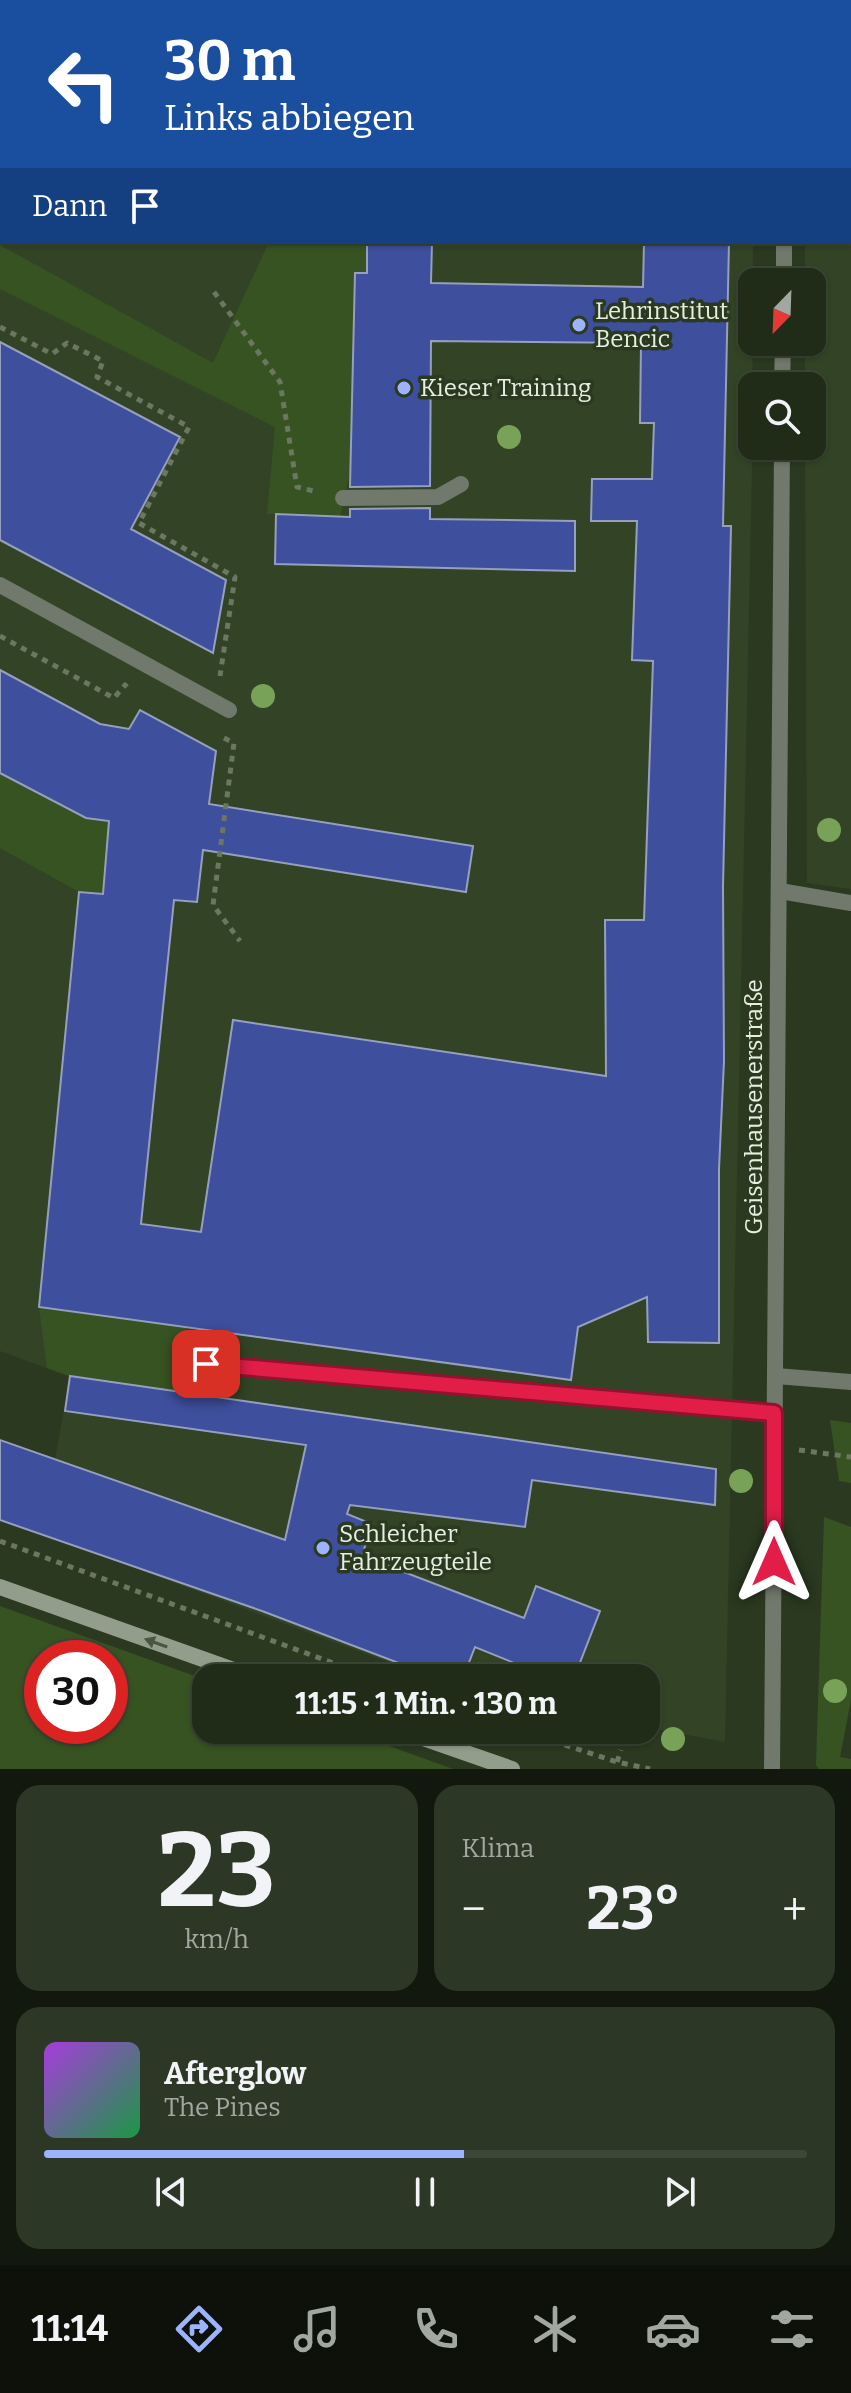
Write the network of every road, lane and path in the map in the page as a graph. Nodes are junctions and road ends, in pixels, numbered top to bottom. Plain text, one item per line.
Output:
1 (784, 244) edge
2 (784, 268) edge
3 (214, 292) dead end
4 (0, 327) edge
5 (782, 460) edge
6 (461, 484) dead end
7 (343, 498) joint
8 (0, 585) edge
9 (0, 636) edge
10 (206, 670) dead end
11 (138, 693) dead end
12 (229, 710) dead end
13 (220, 736) dead end
14 (780, 891) junction
15 (851, 903) edge
16 (240, 941) dead end
17 (206, 1364) dead end
18 (776, 1376) junction
19 (851, 1382) edge
20 (774, 1413) junction
21 (774, 1447) junction
22 (851, 1457) edge
23 (0, 1541) edge
24 (0, 1587) edge
25 (217, 1664) edge
26 (336, 1664) edge
27 (440, 1744) edge
28 (562, 1744) edge
29 (621, 1750) dead end
30 (617, 1762) junction
31 (512, 1769) edge
32 (650, 1769) edge
33 (772, 1769) edge

1 - 2 street
3 - 7 path
4 - 10 path
5 - 14 street, Geisenhausenerstraße
6 - 7 street
8 - 12 street
9 - 11 path
13 - 16 path
14 - 15 street
14 - 18 street, Geisenhausenerstraße
17 - 20 street
18 - 19 street
18 - 20 street, Geisenhausenerstraße
20 - 21 street, Geisenhausenerstraße
21 - 22 path
21 - 33 street, Geisenhausenerstraße
23 - 26 path
25 -> 24 main road
27 - 31 main road
28 - 30 path
29 - 30 path
30 - 32 path

